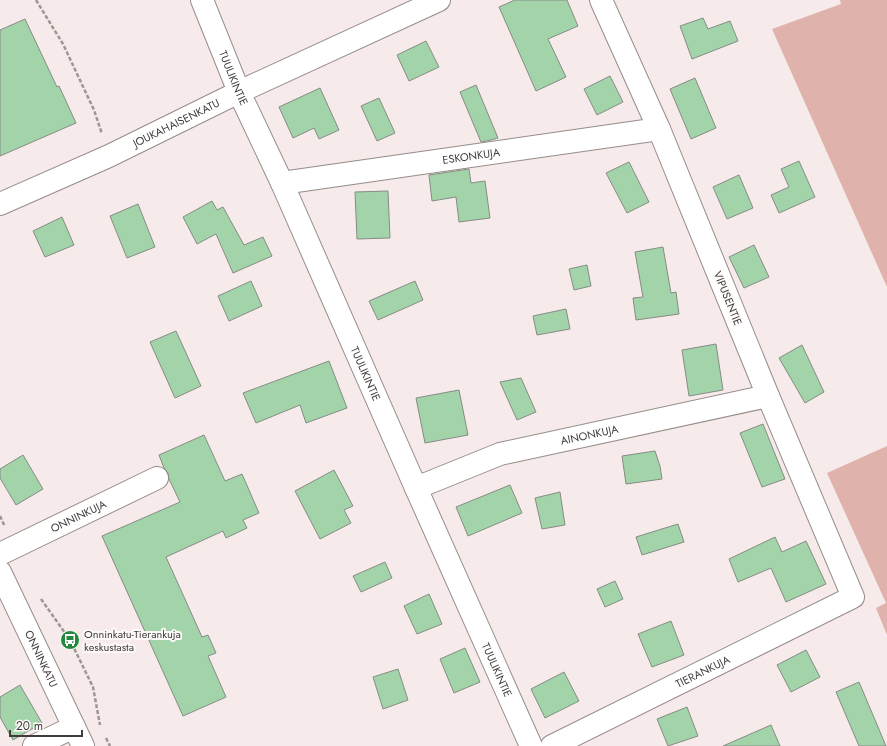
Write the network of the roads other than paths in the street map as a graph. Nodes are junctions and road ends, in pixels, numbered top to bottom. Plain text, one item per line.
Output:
1 (202, 0) edge
2 (439, 0) edge
3 (601, 0) edge
4 (239, 92) junction
5 (659, 129) junction
6 (282, 183) junction
7 (0, 204) edge
8 (768, 396) junction
9 (157, 478) dead end
10 (416, 488) junction
11 (0, 554) edge
12 (0, 572) edge
13 (853, 597) joint
14 (74, 727) junction
15 (34, 746) edge
16 (83, 746) edge
17 (531, 746) edge
18 (552, 746) edge

1 - 4 street, TUULIKINTIE
2 - 4 street, JOUKAHAISENKATU
3 - 5 street, VIPUSENTIE
4 - 6 street, TUULIKINTIE
4 - 7 street, JOUKAHAISENKATU
5 - 6 street, ESKONKUJA
5 - 8 street, VIPUSENTIE
6 - 10 street, TUULIKINTIE
8 - 10 street, AINONKUJA
8 - 13 street, VIPUSENTIE
9 - 11 street, ONNINKUJA
10 - 17 street, TUULIKINTIE
12 - 14 street, ONNINKATU
13 - 18 street, TIERANKUJA
14 - 15 street
14 - 16 street, ONNINKATU

